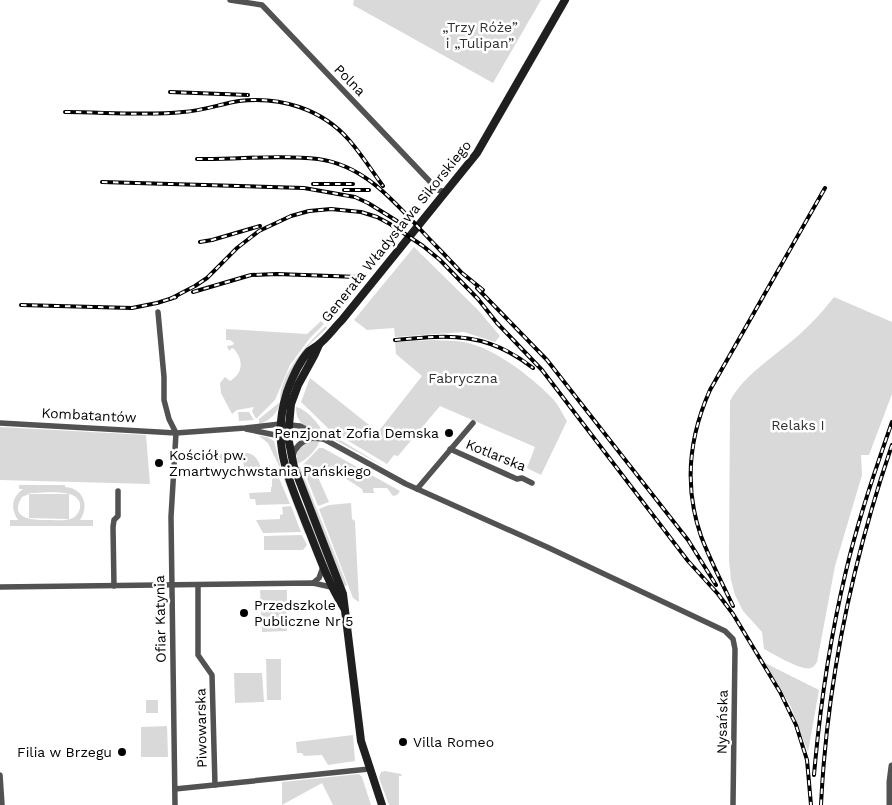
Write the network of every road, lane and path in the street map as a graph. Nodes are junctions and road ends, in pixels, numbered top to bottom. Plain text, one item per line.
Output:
1 (230, 0) edge
2 (565, 0) edge
3 (446, 192) junction
4 (158, 312) dead end
5 (317, 348) junction
6 (0, 423) edge
7 (473, 423) dead end
8 (280, 424) junction
9 (289, 424) junction
10 (245, 428) junction
11 (176, 433) junction
12 (284, 436) junction
13 (314, 438) junction
14 (323, 439) junction
15 (450, 450) junction
16 (292, 461) junction
17 (532, 483) dead end
18 (417, 489) junction
19 (118, 491) dead end
20 (324, 566) junction
21 (313, 583) junction
22 (0, 586) edge
23 (114, 586) junction
24 (172, 586) junction
25 (198, 586) junction
26 (332, 587) junction
27 (344, 608) junction
28 (892, 766) edge
29 (369, 769) junction
30 (0, 775) edge
31 (215, 785) junction
32 (175, 789) junction
33 (2, 805) edge
34 (175, 805) edge
35 (382, 805) edge
36 (733, 805) edge
37 (890, 805) edge

1 - 3 street, Polna
2 - 3 main road, Generała Władysława Sikorskiego
3 - 5 main road, Generała Władysława Sikorskiego
4 - 11 street
5 - 8 main road, Generała Władysława Sikorskiego
5 - 9 main road, Generała Władysława Sikorskiego
6 - 11 street, Kombatantów
7 - 15 street
8 - 9 street, Kombatantów
8 - 10 street, Kombatantów
8 - 12 main road, Generała Władysława Sikorskiego
9 - 12 main road, Generała Władysława Sikorskiego
9 - 14 street
10 - 11 street, Kombatantów
10 - 12 street
11 - 24 street, Ofiar Katynia
12 - 13 street
12 - 16 main road
12 - 20 main road
13 - 14 street
13 - 16 street
14 - 18 street
15 - 17 street, Kotlarska
15 - 18 street
16 - 27 main road
18 - 36 street, Nysańska
19 - 23 street
20 - 21 street
20 - 26 main road
21 - 25 street
21 - 26 street
22 - 23 street
23 - 24 street
24 - 25 street
24 - 32 street, Ofiar Katynia
25 - 31 street, Piwowarska
26 - 27 main road
27 - 29 main road
28 - 37 street
29 - 31 street, Piwowarska
29 - 35 main road
30 - 33 street
31 - 32 street, Piwowarska
32 - 34 street, Ofiar Katynia

